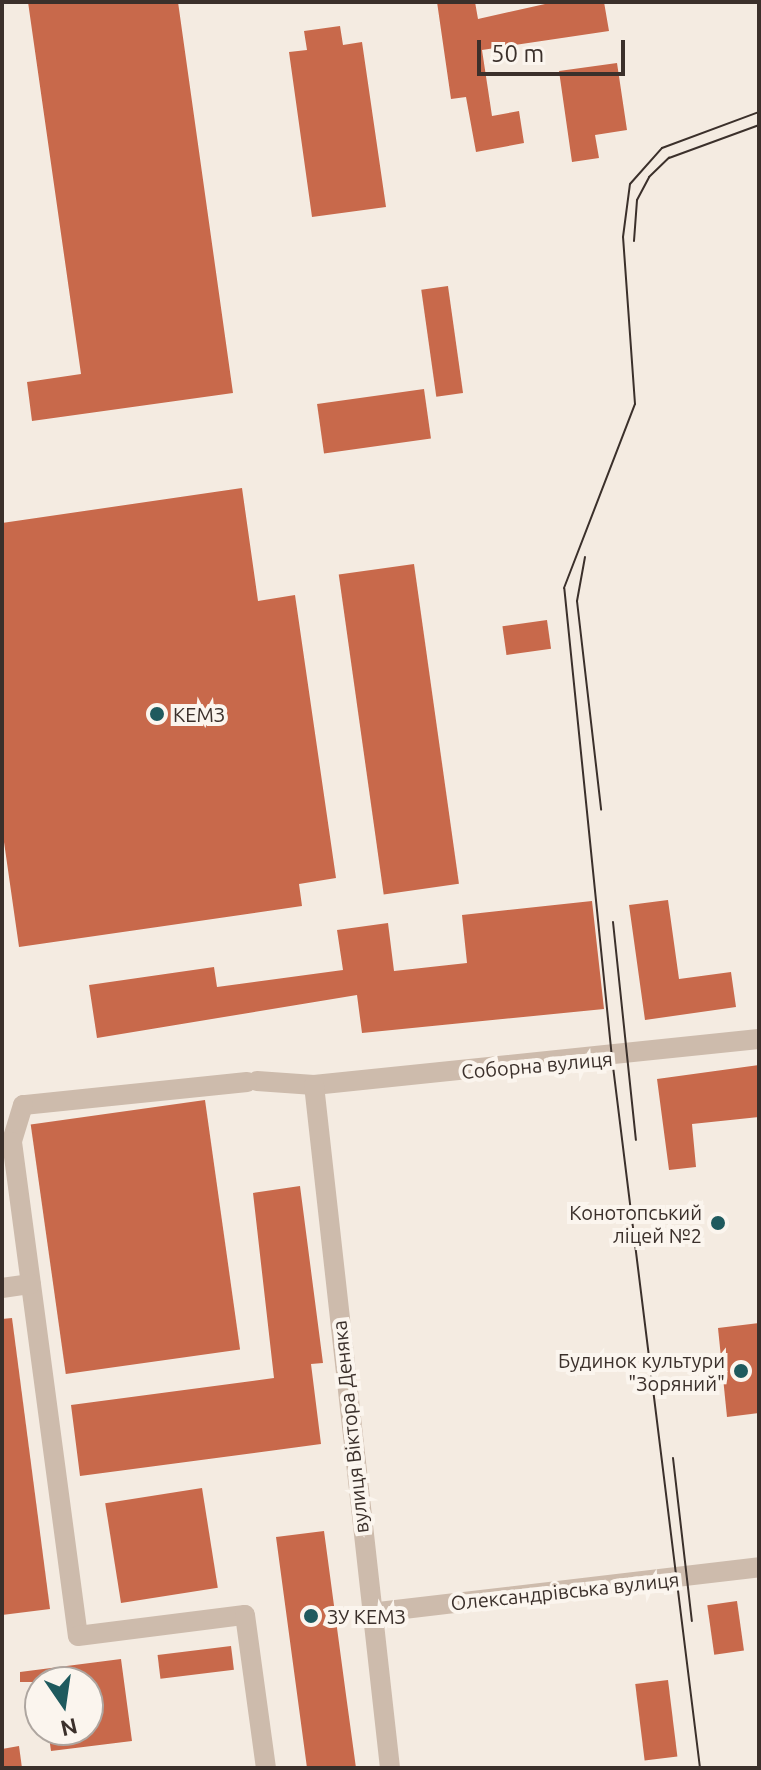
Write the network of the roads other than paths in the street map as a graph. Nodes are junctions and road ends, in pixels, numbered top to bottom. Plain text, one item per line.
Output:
1 (759, 1039) edge
2 (314, 1085) junction
3 (31, 1284) junction
4 (2, 1288) edge
5 (759, 1567) edge
6 (370, 1613) junction
7 (266, 1768) edge
8 (390, 1768) edge

1 - 2 street, Соборна вулиця
2 - 3 street, Соборна вулиця
2 - 6 street, вулиця Віктора Деняка
3 - 4 street
3 - 7 street
5 - 6 street, Олександрівська вулиця
6 - 8 street, вулиця Віктора Деняка

